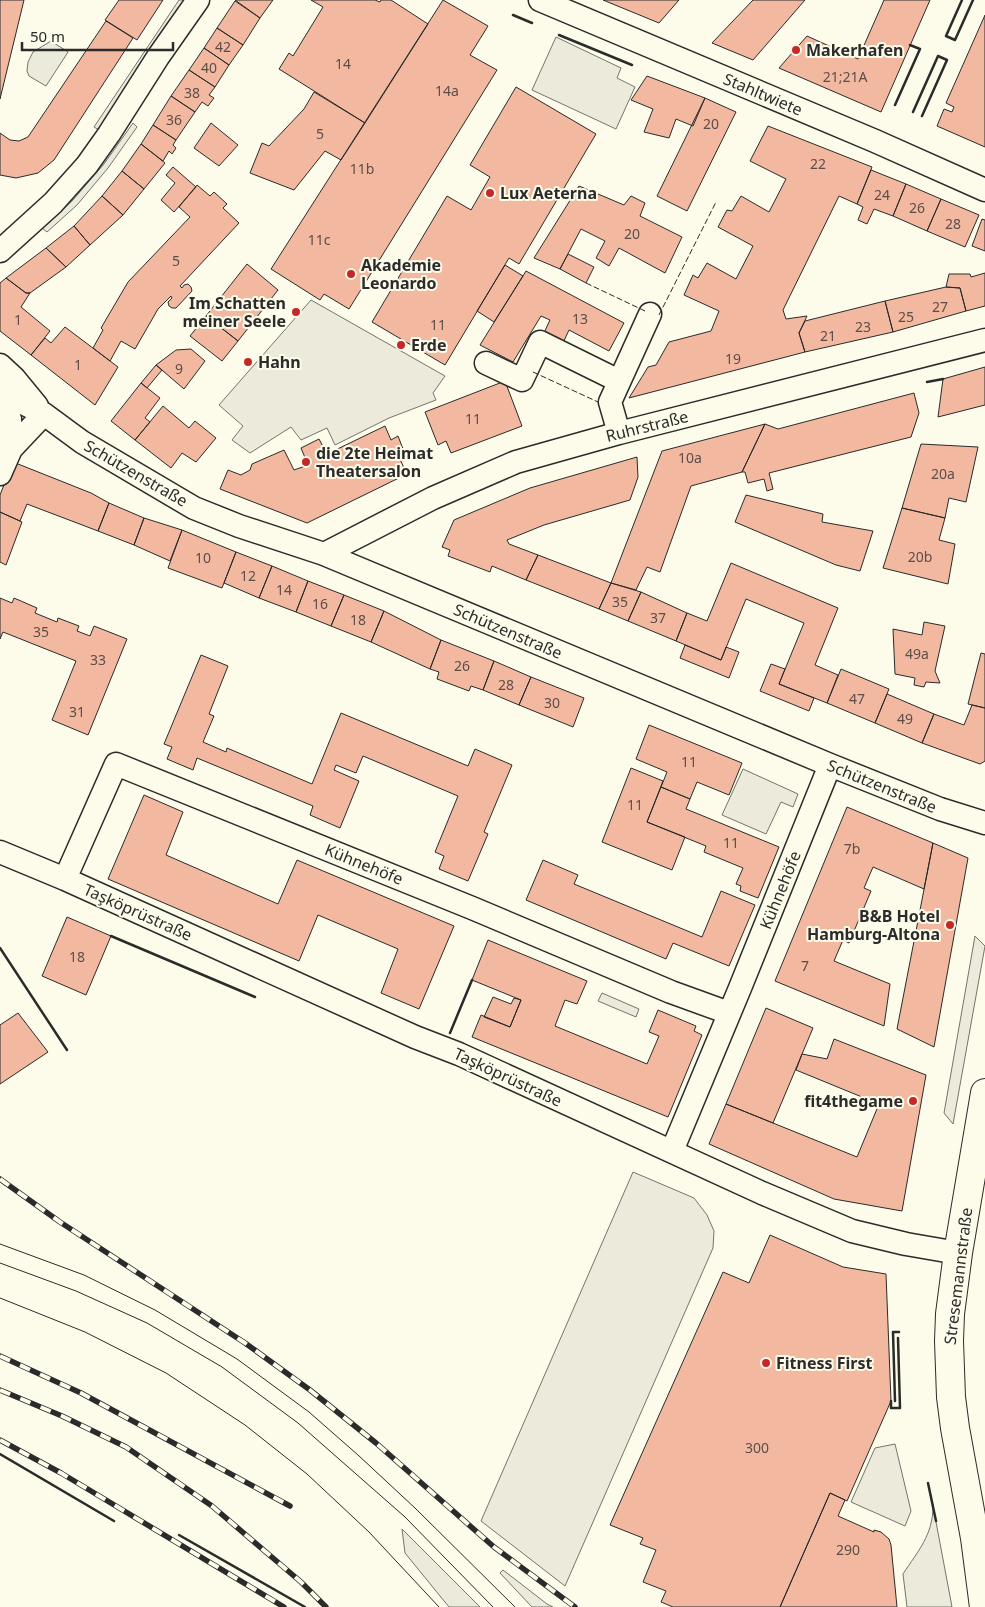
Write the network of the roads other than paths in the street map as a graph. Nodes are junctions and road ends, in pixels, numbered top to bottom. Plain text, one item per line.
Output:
1 (198, 0) edge
2 (540, 0) edge
3 (985, 190) edge
4 (33, 220) junction
5 (0, 235) edge
6 (0, 251) edge
7 (650, 314) dead end
8 (985, 340) edge
9 (486, 363) dead end
10 (0, 365) edge
11 (619, 381) junction
12 (0, 392) edge
13 (44, 414) junction
14 (619, 433) junction
15 (11, 449) junction
16 (0, 474) edge
17 (324, 554) junction
18 (830, 765) junction
19 (985, 824) edge
20 (0, 852) edge
21 (65, 879) junction
22 (729, 1013) junction
23 (985, 1093) edge
24 (672, 1151) junction
25 (977, 1187) edge
26 (958, 1253) junction
27 (984, 1607) edge

1 - 4 street
2 - 3 street, Stahltwiete
4 - 5 street
4 - 6 street
7 - 11 street
8 - 14 street, Ruhrstraße
9 - 11 street
10 - 13 street, Schützenstraße
11 - 14 street
12 - 13 street, Schützenstraße
12 - 15 street
13 - 15 street
13 - 17 street, Schützenstraße
14 - 17 street, Ruhrstraße
15 - 16 street
17 - 18 street, Schützenstraße
18 - 19 street, Schützenstraße
18 - 22 street, Kühnehöfe
20 - 21 street, Taşköprüstraße
21 - 22 street, Kühnehöfe
21 - 24 street, Taşköprüstraße
22 - 24 street, Kühnehöfe
23 - 25 main road, Stresemannstraße
24 - 26 street, Taşköprüstraße
25 - 26 main road, Stresemannstraße
26 - 27 main road, Stresemannstraße

